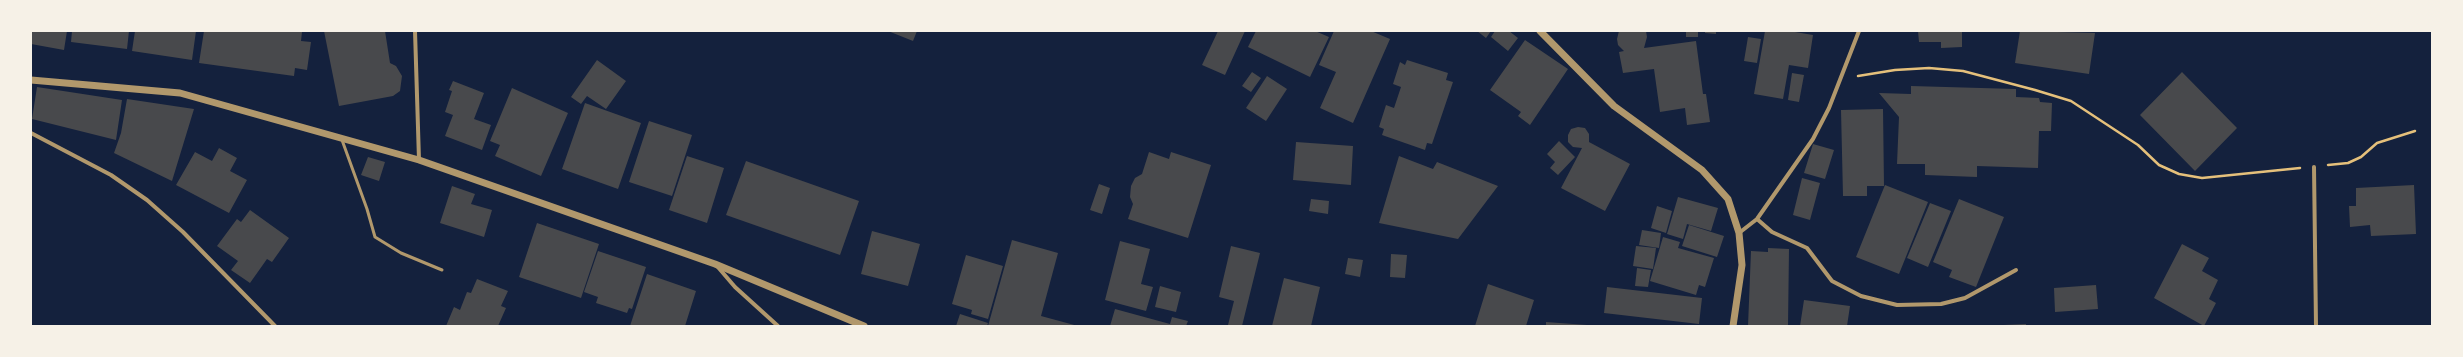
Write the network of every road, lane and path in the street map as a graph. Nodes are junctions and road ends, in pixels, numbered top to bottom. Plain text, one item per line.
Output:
1 (415, 31) edge
2 (1540, 31) edge
3 (1859, 31) edge
4 (1839, 79) junction
5 (31, 80) edge
6 (2415, 131) dead end
7 (31, 133) edge
8 (341, 138) junction
9 (419, 160) junction
10 (2314, 167) junction
11 (1757, 219) junction
12 (1739, 233) junction
13 (715, 264) junction
14 (442, 270) dead end
15 (2016, 270) dead end
16 (275, 326) edge
17 (778, 326) edge
18 (864, 326) edge
19 (1733, 326) edge
20 (2316, 326) edge

1 - 9 street
2 - 12 street
3 - 4 street
4 - 10 path
4 - 11 street
5 - 8 street
6 - 10 path
7 - 16 street
8 - 9 street
8 - 14 lane
9 - 13 street
10 - 20 street
11 - 12 street
11 - 15 street
12 - 19 street
13 - 17 street
13 - 18 street

